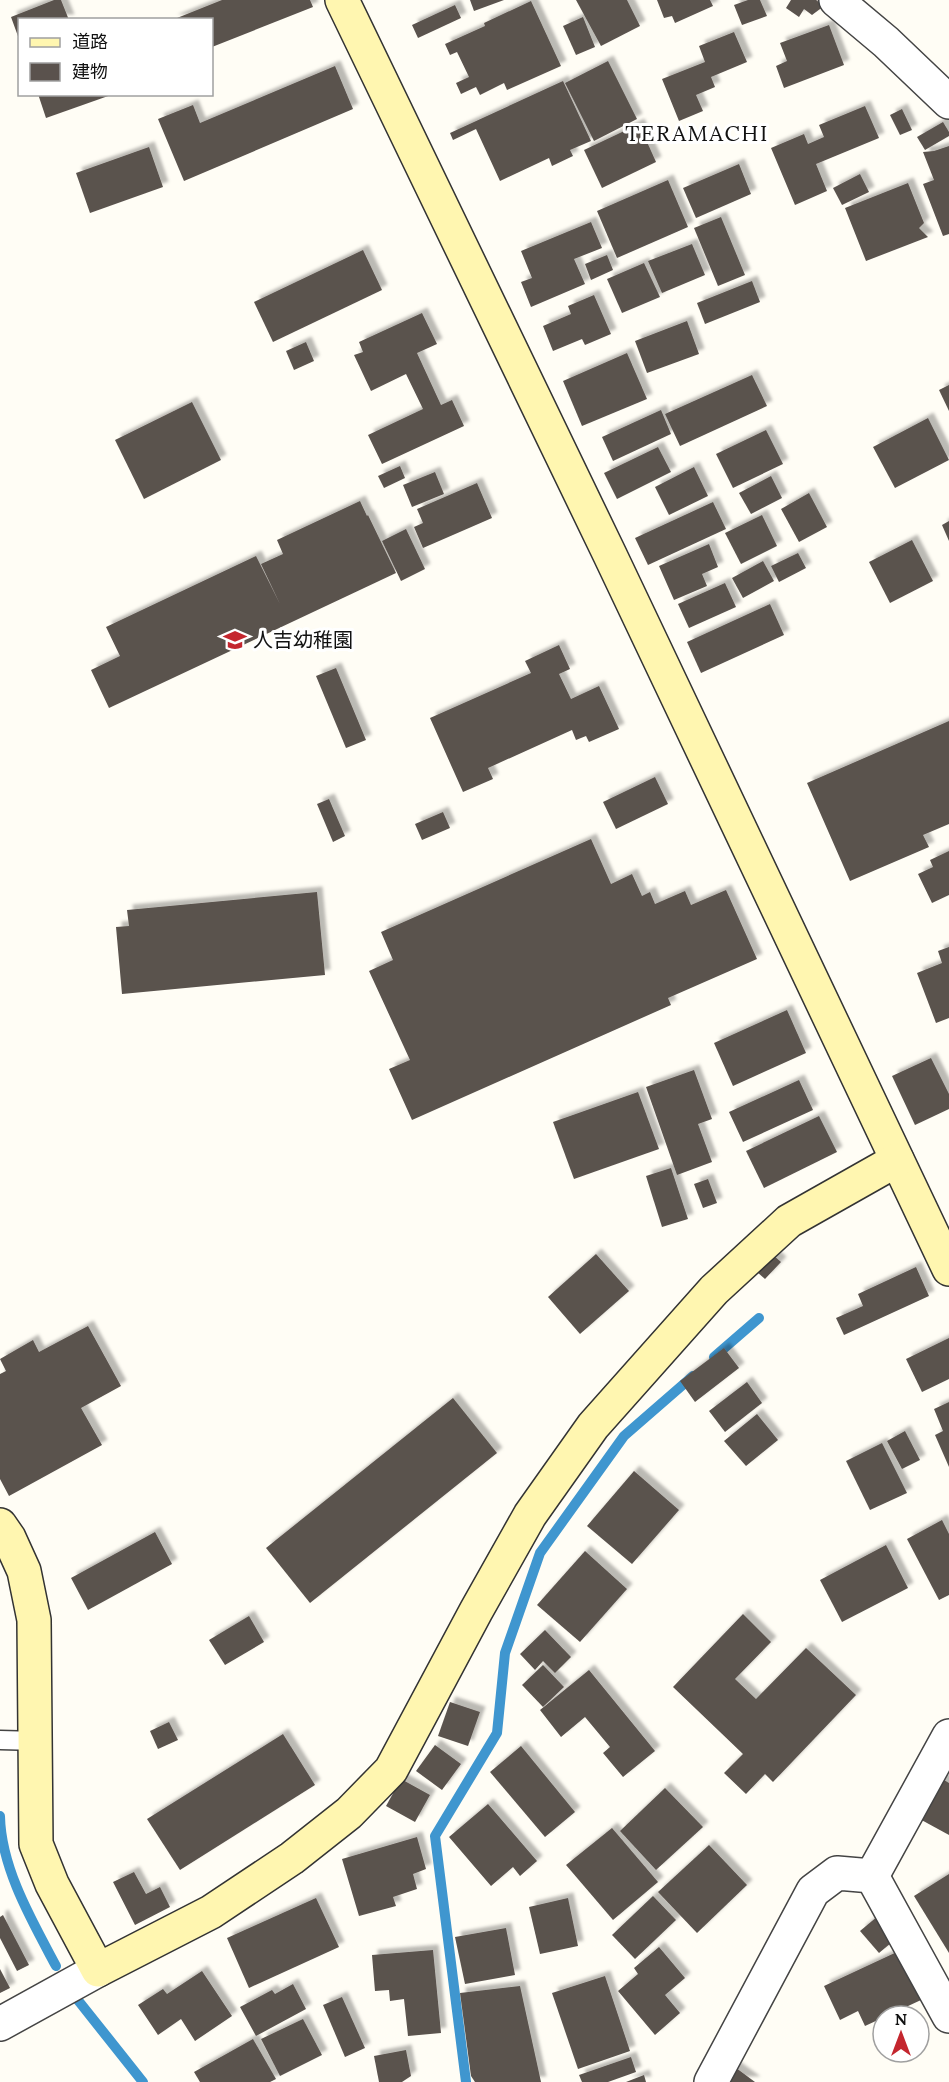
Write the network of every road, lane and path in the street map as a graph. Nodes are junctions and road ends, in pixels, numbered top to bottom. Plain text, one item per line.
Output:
1 (342, 0) edge
2 (836, 0) edge
3 (949, 102) edge
4 (897, 1160) junction
5 (949, 1269) edge
6 (0, 1525) edge
7 (949, 1736) edge
8 (0, 1740) edge
9 (37, 1742) junction
10 (872, 1876) junction
11 (98, 1970) junction
12 (949, 2016) edge
13 (0, 2024) edge
14 (711, 2082) edge

1 - 4 street
2 - 3 street
4 - 5 street
4 - 11 street
6 - 9 street
7 - 10 street
8 - 9 lane
9 - 11 street
10 - 12 street
10 - 14 street
11 - 13 street

